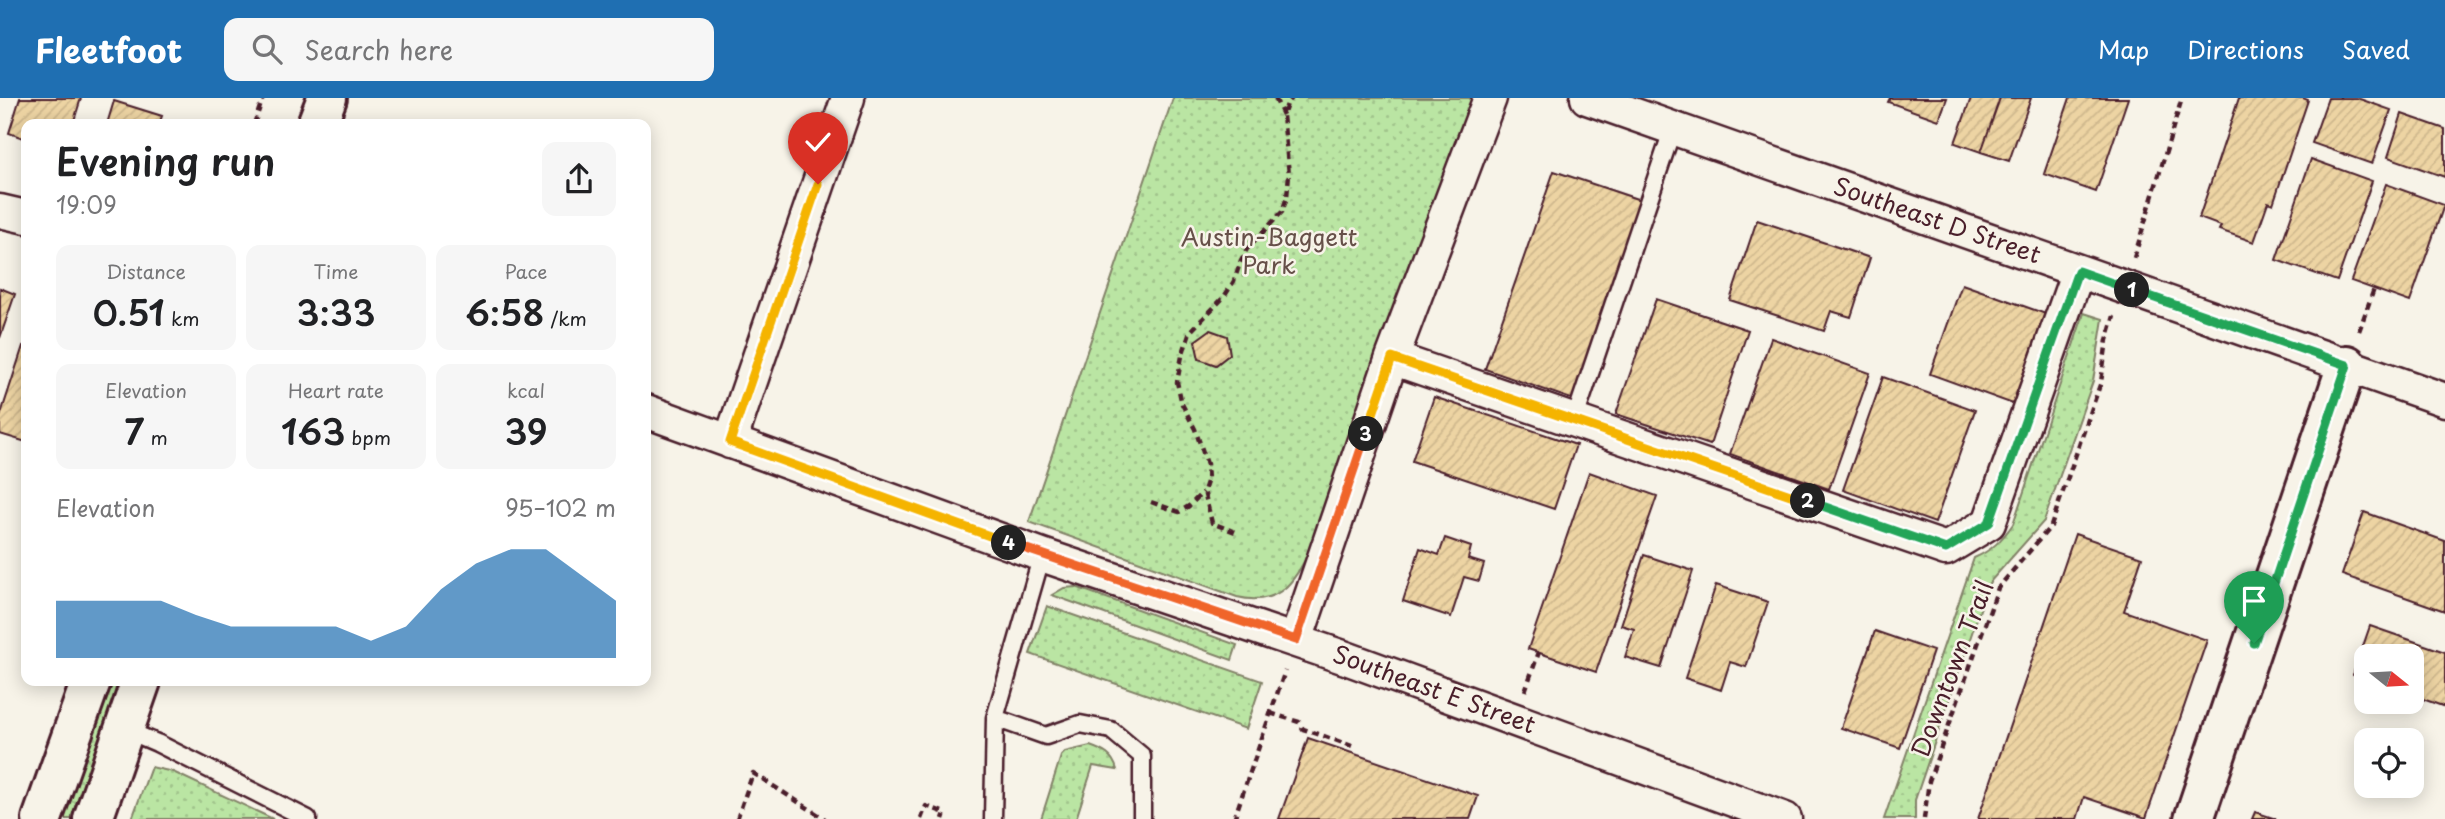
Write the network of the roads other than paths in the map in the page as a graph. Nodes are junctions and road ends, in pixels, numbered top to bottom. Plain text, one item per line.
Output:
1 (327, 98) edge
2 (848, 98) edge
3 (1490, 98) edge
4 (1587, 98) edge
5 (319, 119) edge
6 (1673, 128) junction
7 (0, 211) edge
8 (21, 216) edge
9 (2078, 271) junction
10 (1392, 358) junction
11 (2347, 365) junction
12 (2445, 400) edge
13 (651, 413) edge
14 (1574, 421) junction
15 (730, 442) junction
16 (1042, 555) junction
17 (1296, 640) junction
18 (89, 686) edge
19 (139, 686) edge
20 (995, 718) junction
21 (124, 729) junction
22 (42, 819) edge
23 (93, 819) edge
24 (309, 819) edge
25 (993, 819) edge
26 (1142, 819) edge
27 (1785, 819) edge
28 (2194, 819) edge

1 - 5 street
2 - 15 street
3 - 10 street
4 - 6 street, Southeast D Street
6 - 9 street, Southeast D Street
6 - 14 lane
7 - 8 street
9 - 11 street, Southeast D Street
9 - 14 street
10 - 14 street
10 - 17 street
11 - 12 street, Southeast D Street
11 - 28 street
13 - 15 street, Southeast E Street
15 - 16 street, Southeast E Street
16 - 17 street, Southeast E Street
16 - 20 lane
17 - 27 street, Southeast E Street
18 - 22 street
19 - 21 street
20 - 25 lane
20 - 26 lane
21 - 23 street
21 - 24 lane

